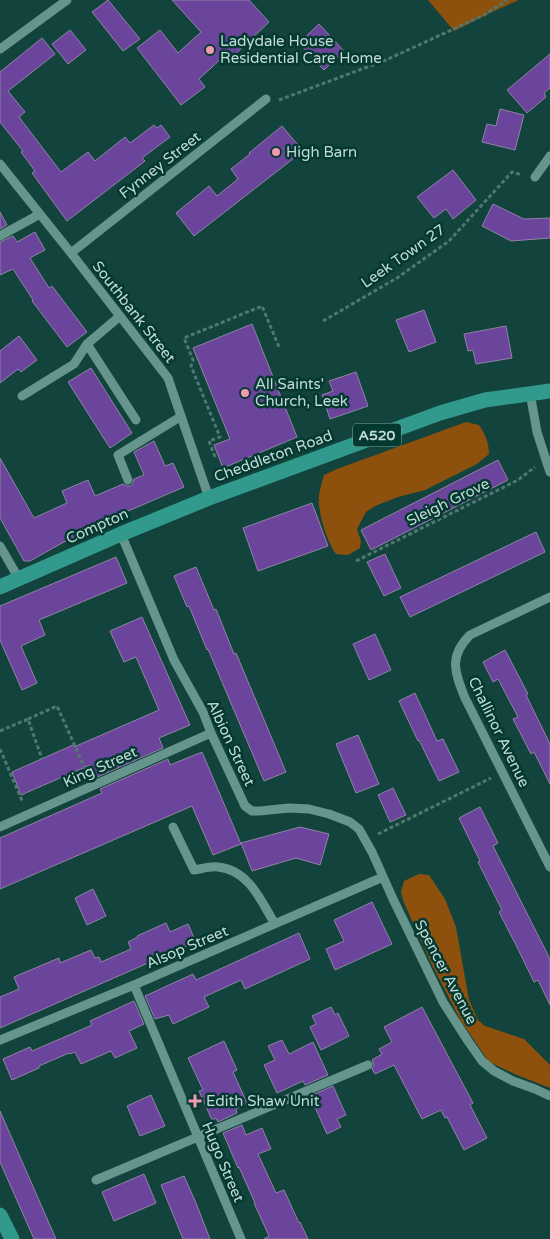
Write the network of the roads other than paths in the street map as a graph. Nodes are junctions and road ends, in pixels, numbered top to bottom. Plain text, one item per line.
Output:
1 (67, 0) edge
2 (0, 49) edge
3 (266, 99) road end
4 (550, 156) edge
5 (0, 164) edge
6 (535, 178) road end
7 (40, 214) junction
8 (0, 236) edge
9 (71, 253) junction
10 (120, 316) junction
11 (87, 344) junction
12 (550, 391) edge
13 (530, 393) junction
14 (22, 396) dead end
15 (180, 417) junction
16 (136, 420) dead end
17 (550, 472) edge
18 (128, 480) dead end
19 (209, 498) junction
20 (121, 534) junction
21 (0, 546) edge
22 (20, 580) junction
23 (0, 587) edge
24 (550, 597) edge
25 (211, 733) junction
26 (0, 827) edge
27 (173, 827) dead end
28 (550, 867) edge
29 (383, 877) junction
30 (275, 924) junction
31 (134, 985) junction
32 (0, 1040) edge
33 (368, 1065) dead end
34 (550, 1096) edge
35 (198, 1137) junction
36 (96, 1180) dead end
37 (0, 1215) edge
38 (12, 1239) edge
39 (241, 1239) edge

1 - 2 street
3 - 9 street, Fynney Street
4 - 6 street
5 - 7 street, Southbank Street
7 - 8 street
7 - 9 street, Southbank Street
9 - 10 street, Southbank Street
10 - 11 street
10 - 15 street, Southbank Street
11 - 14 street
11 - 16 street
12 - 13 highway, Cheddleton Road / A520
13 - 17 street
13 - 19 highway, Cheddleton Road / A520
15 - 18 street
15 - 19 street, Southbank Street
19 - 20 highway, Compton / A520
20 - 22 highway, Compton / A520
20 - 25 street, Albion Street
21 - 22 street
22 - 23 highway, Compton / A520
24 - 28 street, Challinor Avenue
25 - 26 street, King Street
25 - 29 street, Albion Street
27 - 30 street
29 - 30 street, Alsop Street
29 - 34 street, Spencer Avenue
30 - 31 street, Alsop Street
31 - 32 street, Alsop Street
31 - 35 street, Hugo Street
33 - 35 street
35 - 36 street
35 - 39 street, Hugo Street
37 - 38 highway

